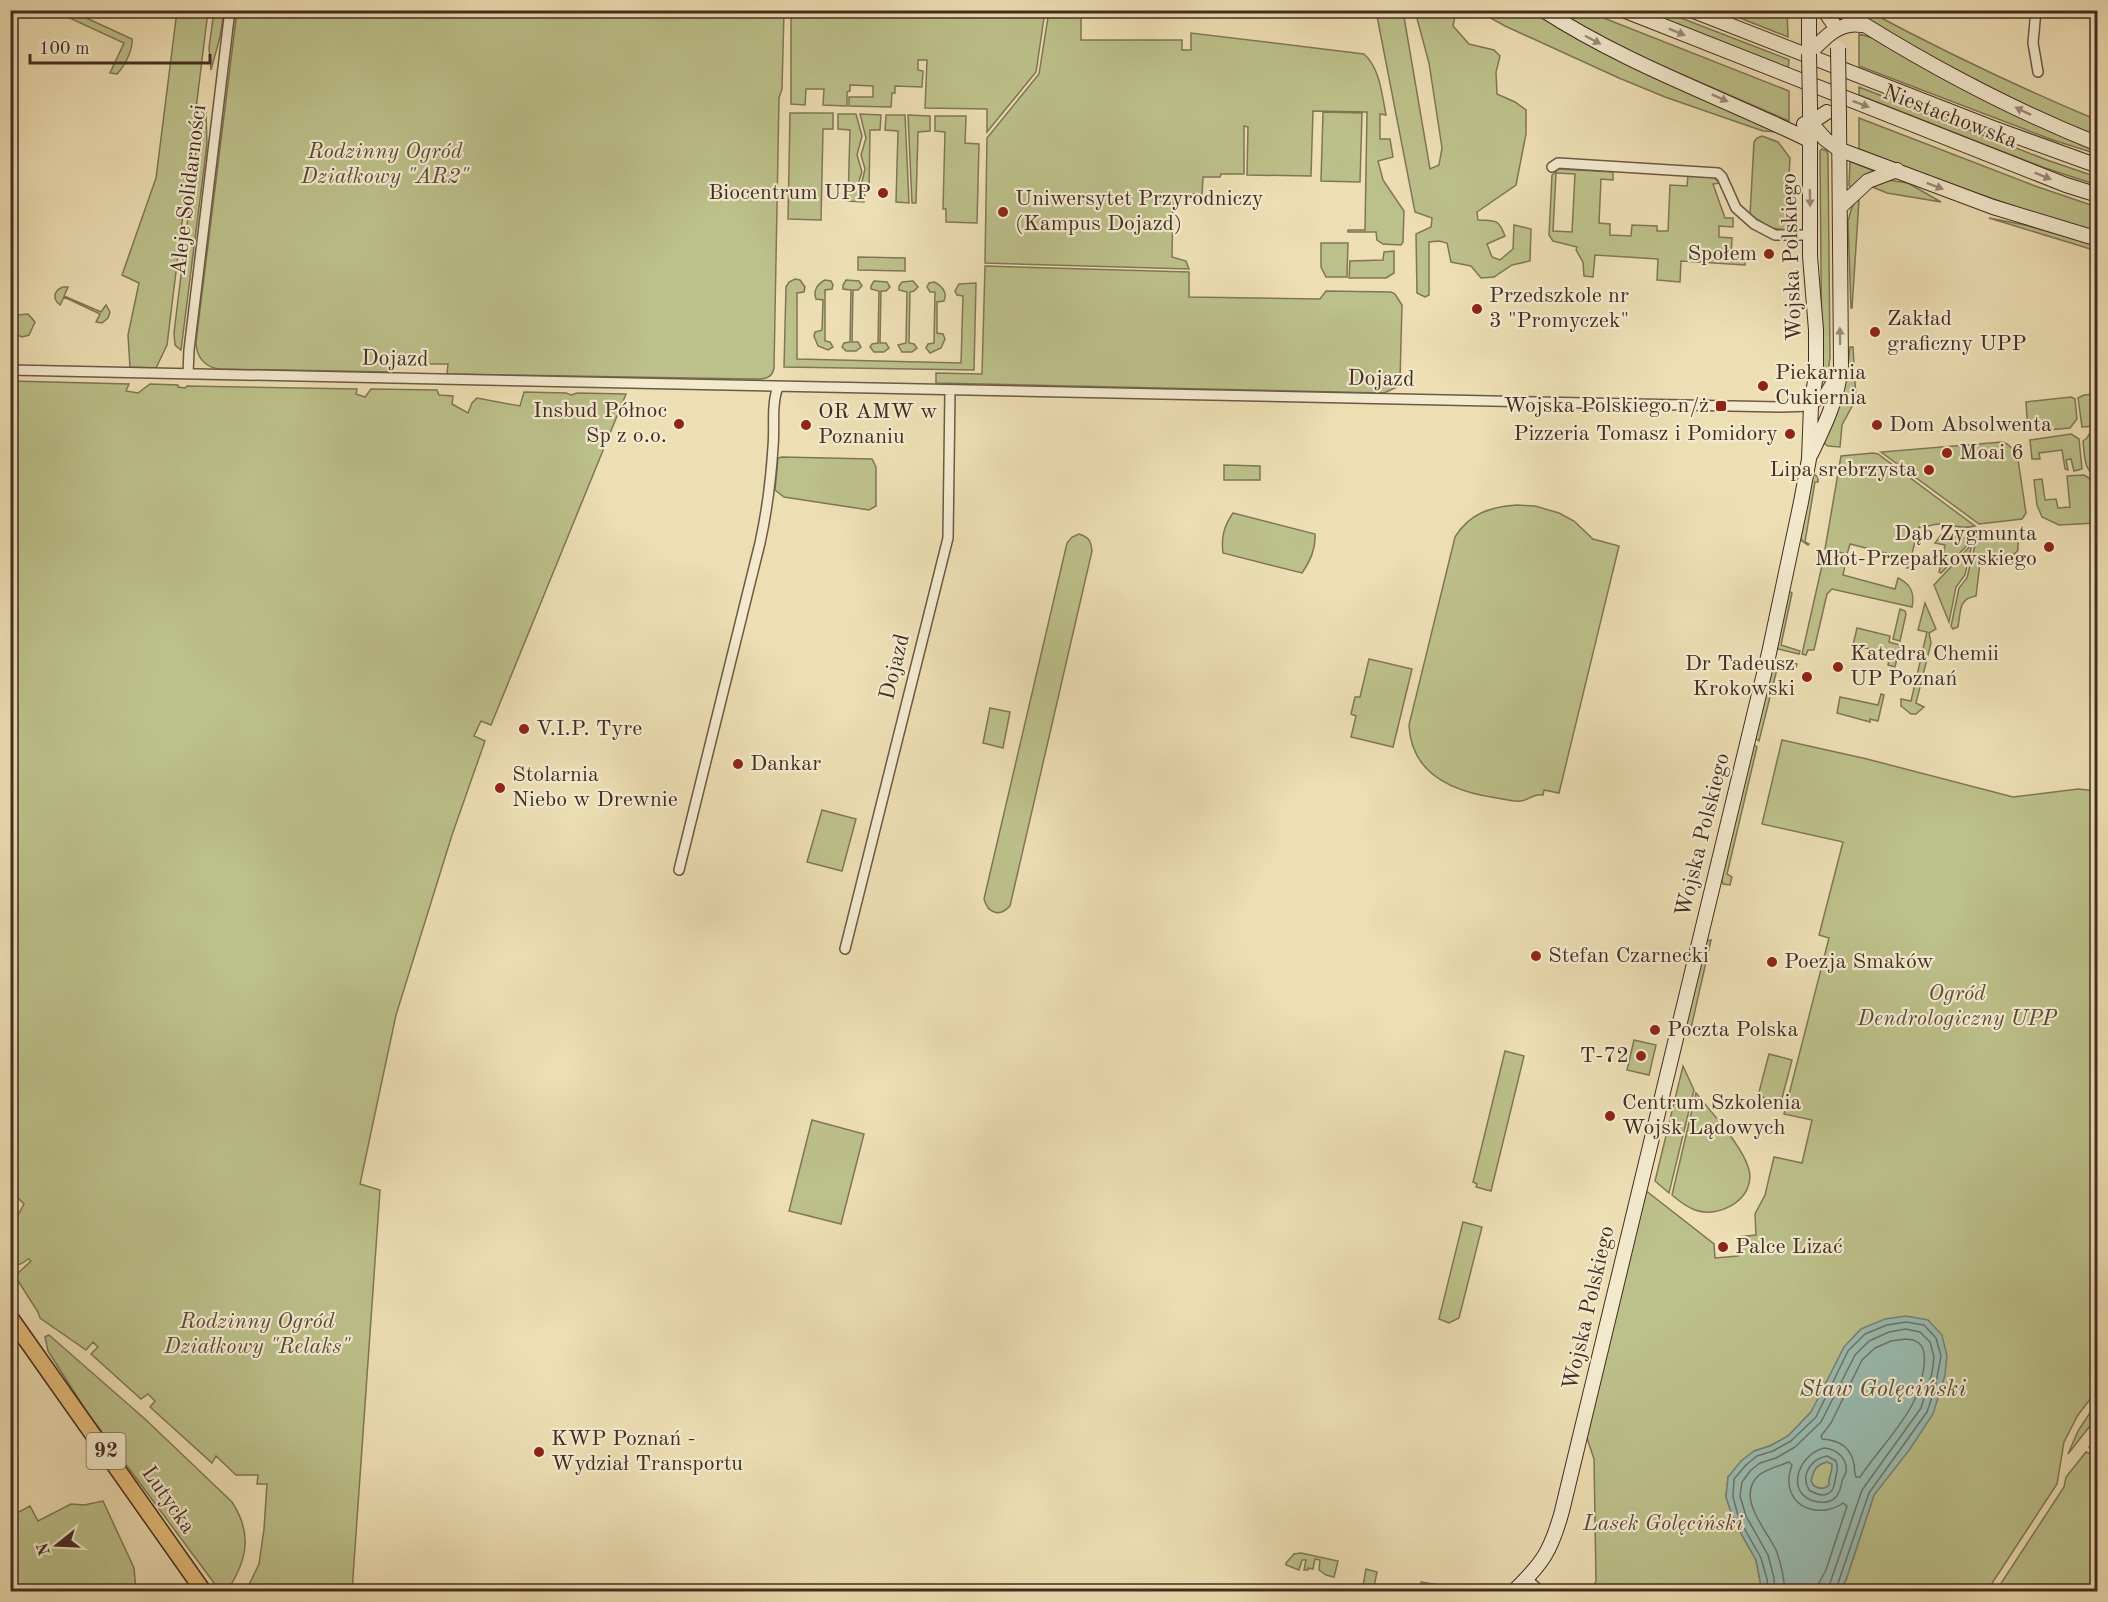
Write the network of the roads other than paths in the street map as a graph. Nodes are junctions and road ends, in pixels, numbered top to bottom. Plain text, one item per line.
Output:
1 (230, 10) edge
2 (1543, 10) edge
3 (1623, 10) edge
4 (1691, 10) edge
5 (1809, 10) edge
6 (1824, 10) edge
7 (1839, 10) edge
8 (2036, 10) edge
9 (1861, 25) junction
10 (1837, 29) junction
11 (1815, 40) junction
12 (2038, 72) dead end
13 (1833, 114) junction
14 (1810, 122) junction
15 (1785, 127) junction
16 (1809, 140) junction
17 (2097, 144) edge
18 (1838, 149) junction
19 (2097, 166) edge
20 (1552, 167) dead end
21 (1897, 170) junction
22 (2097, 195) edge
23 (1840, 207) junction
24 (1811, 235) junction
25 (2097, 238) edge
26 (1841, 366) junction
27 (10, 370) edge
28 (188, 374) junction
29 (778, 387) junction
30 (950, 390) junction
31 (1811, 406) junction
32 (1809, 459) junction
33 (679, 870) dead end
34 (845, 950) dead end
35 (10, 1317) edge
36 (1527, 1579) junction
37 (204, 1592) edge
38 (1513, 1592) edge
39 (1541, 1592) edge

1 - 28 street, Aleje Solidarności
2 -> 15 street
3 -> 22 street, Niestachowska
4 - 19 street, Niestachowska
5 - 11 street
6 - 10 street
7 - 9 street
7 - 10 street
8 - 12 street
9 - 10 street
17 -> 9 street
10 - 11 street
10 - 13 street, bridge
11 - 14 street, Wojska Polskiego, bridge
13 - 14 street
13 - 18 street, Wojska Polskiego
14 - 15 street
14 - 16 street, Wojska Polskiego
14 - 18 street
15 - 16 street
16 -> 24 street, Wojska Polskiego
18 - 21 street
18 - 23 street, Wojska Polskiego
20 - 24 street
21 - 23 street
21 -> 25 street
26 -> 23 street, Wojska Polskiego
24 - 31 street, Wojska Polskiego
26 - 31 street
26 - 32 street, Wojska Polskiego
27 - 28 street, Dojazd
28 - 29 street, Dojazd
29 - 30 street, Dojazd
29 - 33 street
30 - 31 street, Dojazd
30 - 34 street, Dojazd
31 - 32 street, Wojska Polskiego
32 - 36 street, Wojska Polskiego
35 - 37 main road, Lutycka / 92
36 - 38 street, Wojska Polskiego
36 - 39 street

